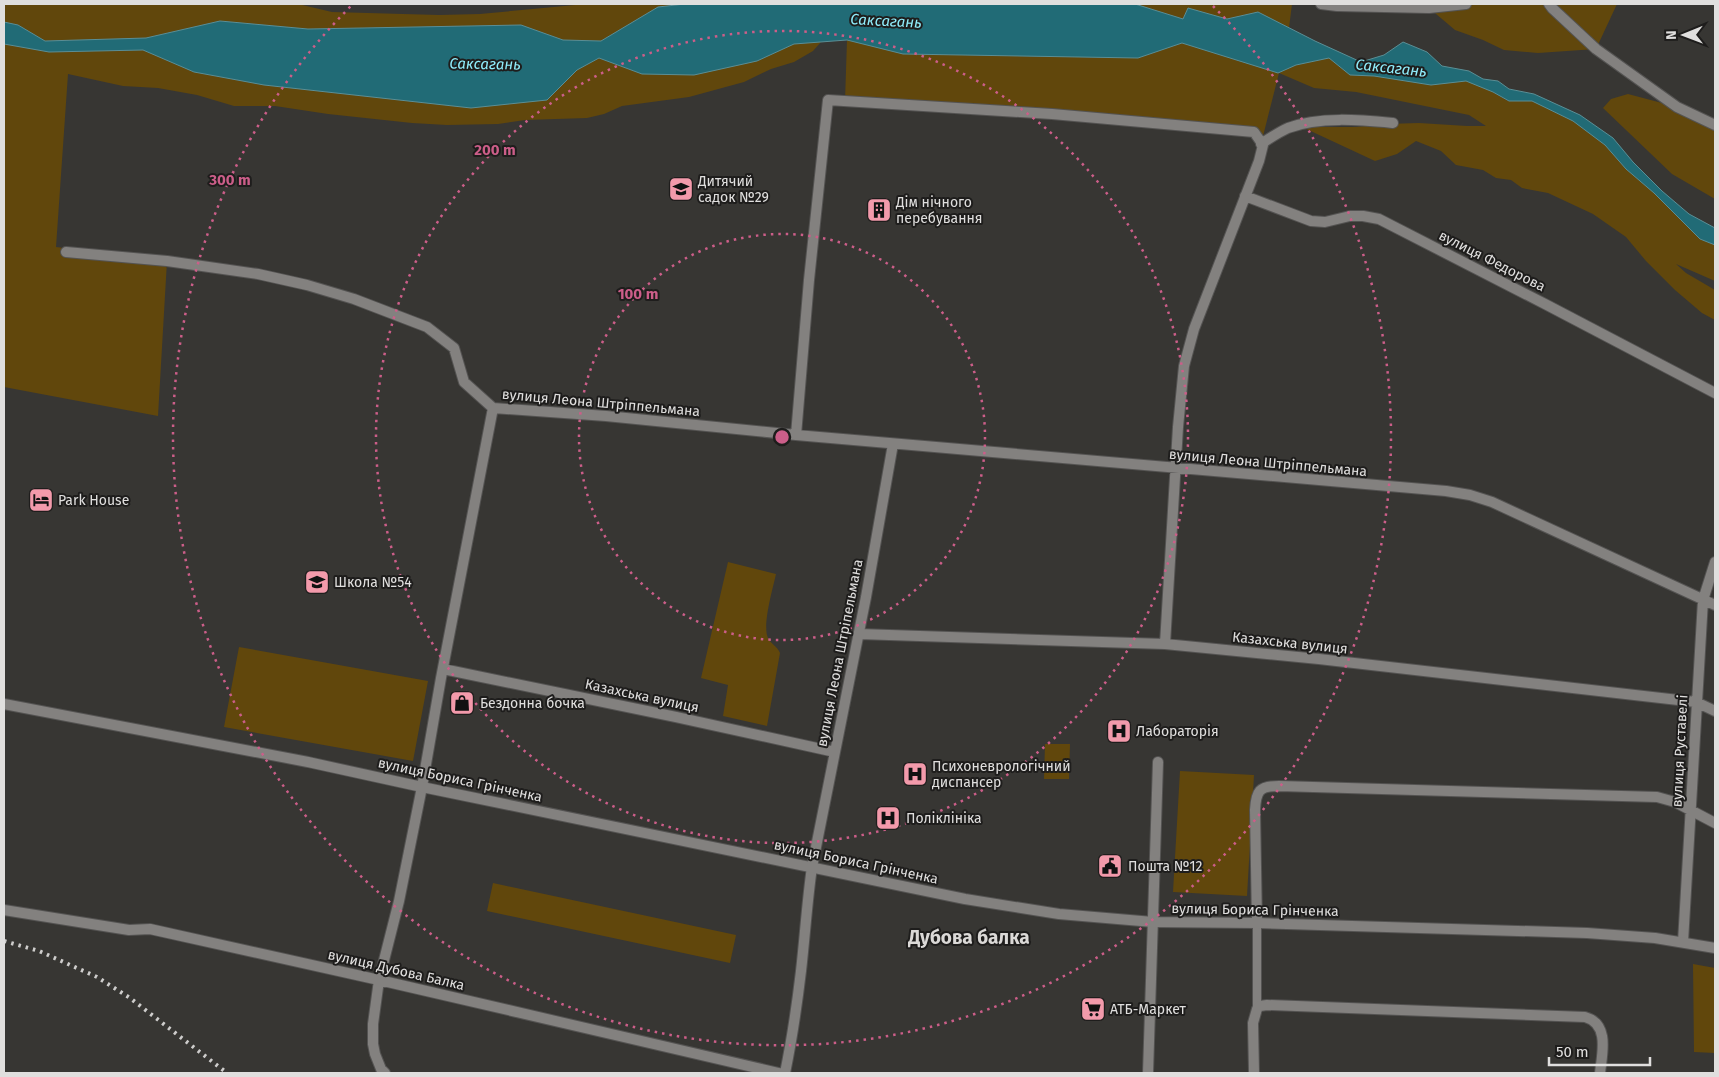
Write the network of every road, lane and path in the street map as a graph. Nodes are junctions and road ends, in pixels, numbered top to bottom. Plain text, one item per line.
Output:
1 (1321, 4) edge
2 (1466, 4) edge
3 (1549, 4) edge
4 (1393, 123) dead end
5 (1715, 125) edge
6 (1262, 144) junction
7 (1245, 196) junction
8 (66, 252) dead end
9 (1715, 393) edge
10 (493, 408) junction
11 (796, 435) junction
12 (893, 444) junction
13 (1175, 468) junction
14 (1715, 562) edge
15 (1703, 600) junction
16 (1715, 605) edge
17 (859, 634) junction
18 (1165, 644) junction
19 (443, 669) junction
20 (1696, 702) junction
21 (4, 704) edge
22 (1715, 711) edge
23 (835, 752) junction
24 (1158, 762) dead end
25 (422, 787) junction
26 (1691, 811) junction
27 (1715, 823) edge
28 (812, 867) junction
29 (4, 910) edge
30 (1153, 922) junction
31 (1257, 923) junction
32 (1683, 942) junction
33 (1715, 948) edge
34 (379, 980) junction
35 (1257, 1009) junction
36 (385, 1073) edge
37 (779, 1073) edge
38 (785, 1073) edge
39 (1148, 1073) edge
40 (1254, 1073) edge
41 (1600, 1073) edge

1 - 2 street
3 - 5 street
4 - 6 street
6 - 7 street
6 - 11 street
7 - 9 street, вулиця Федорова
7 - 13 street
8 - 10 street, вулиця Леона Штріппельмана
10 - 11 street, вулиця Леона Штріппельмана
10 - 19 street
11 - 12 street, вулиця Леона Штріппельмана
12 - 13 street, вулиця Леона Штріппельмана
12 - 17 street, вулиця Леона Штріпельмана
13 - 15 street, вулиця Леона Штріппельмана
13 - 18 street
14 - 15 street, вулиця Руставелі
15 - 16 street, вулиця Леона Штріппельмана
15 - 20 street, вулиця Руставелі
17 - 18 street, Казахська вулиця
17 - 23 street, вулиця Леона Штріпельмана
18 - 20 street, Казахська вулиця
19 - 23 street, Казахська вулиця
19 - 25 street
20 - 22 street, Казахська вулиця
20 - 26 street, вулиця Руставелі
21 - 25 street, вулиця Бориса Грінченка
23 - 28 street, вулиця Леона Штріпельмана
24 - 30 street
25 - 28 street, вулиця Бориса Грінченка
25 - 34 street
26 - 27 street
26 - 31 street
26 - 32 street, вулиця Руставелі
28 - 30 street, вулиця Бориса Грінченка
28 - 38 street, вулиця Леона Штріпельмана
29 - 34 street, вулиця Дубова Балка
30 - 31 street, вулиця Бориса Грінченка
30 - 39 street
31 - 32 street, вулиця Бориса Грінченка
31 - 35 street
32 - 33 street, вулиця Бориса Грінченка
34 - 36 street
34 - 37 street, вулиця Дубова Балка
35 - 40 street
35 - 41 street

